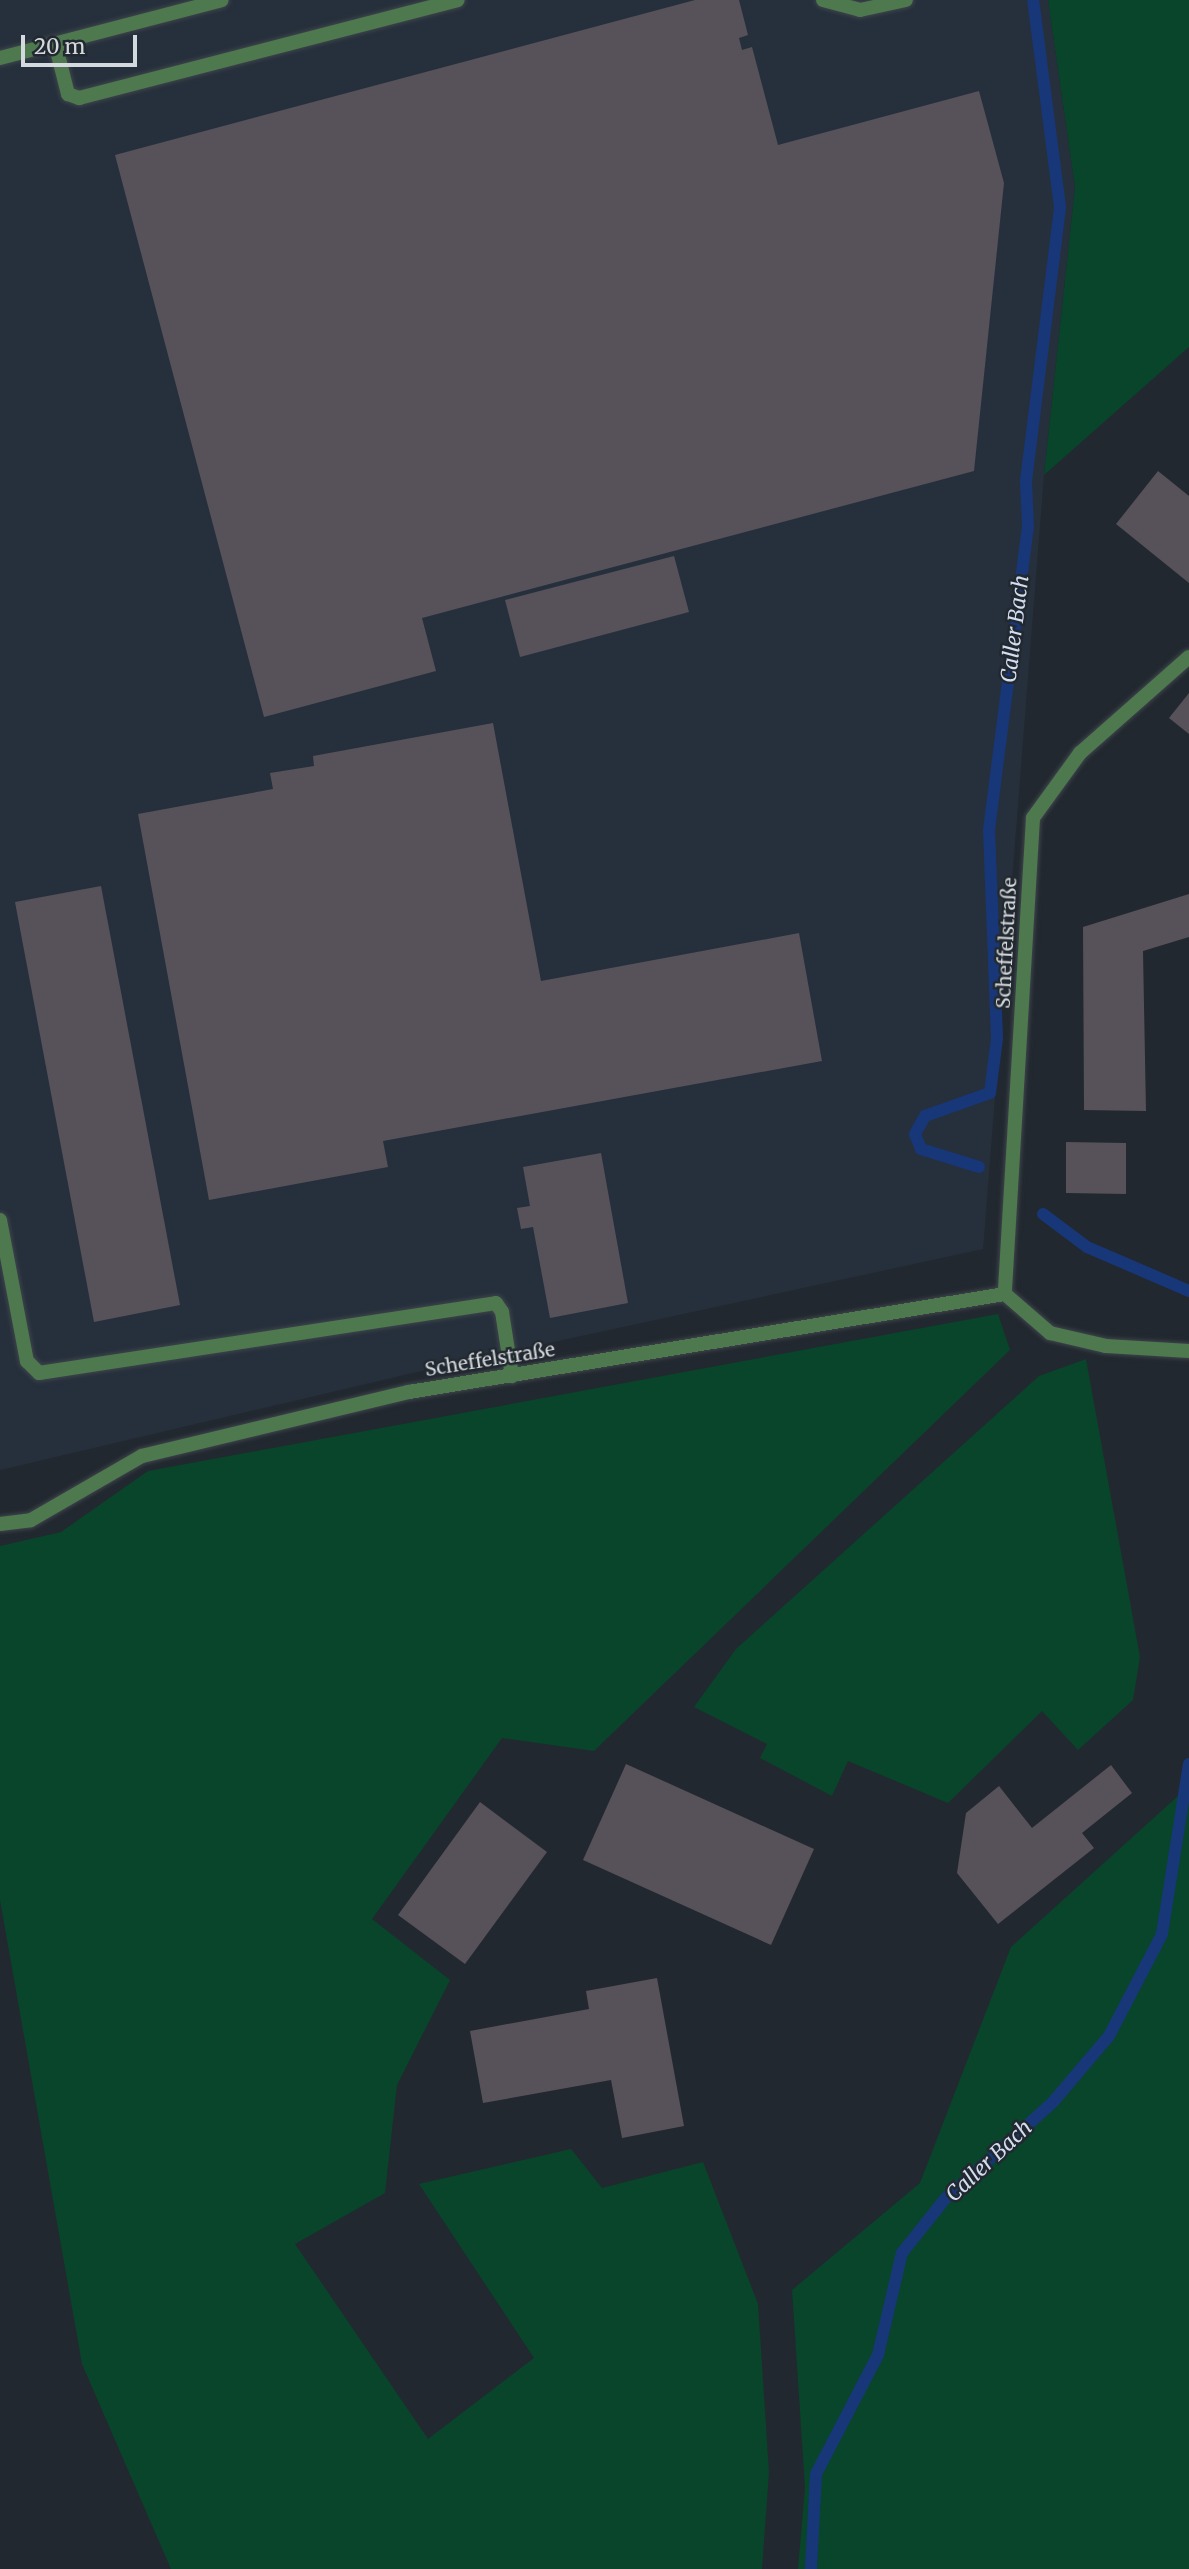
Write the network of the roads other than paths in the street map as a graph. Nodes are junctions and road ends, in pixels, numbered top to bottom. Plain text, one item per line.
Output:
1 (222, 0) edge
2 (458, 0) edge
3 (823, 0) edge
4 (906, 0) edge
5 (55, 43) junction
6 (0, 58) edge
7 (1189, 657) edge
8 (0, 1220) edge
9 (1005, 1294) junction
10 (1189, 1351) edge
11 (512, 1376) junction
12 (0, 1524) edge

1 - 5 street
2 - 5 street
3 - 4 street
5 - 6 street
7 - 9 street, Scheffelstraße
8 - 11 street
9 - 10 street
9 - 11 street, Scheffelstraße
11 - 12 street, Scheffelstraße

